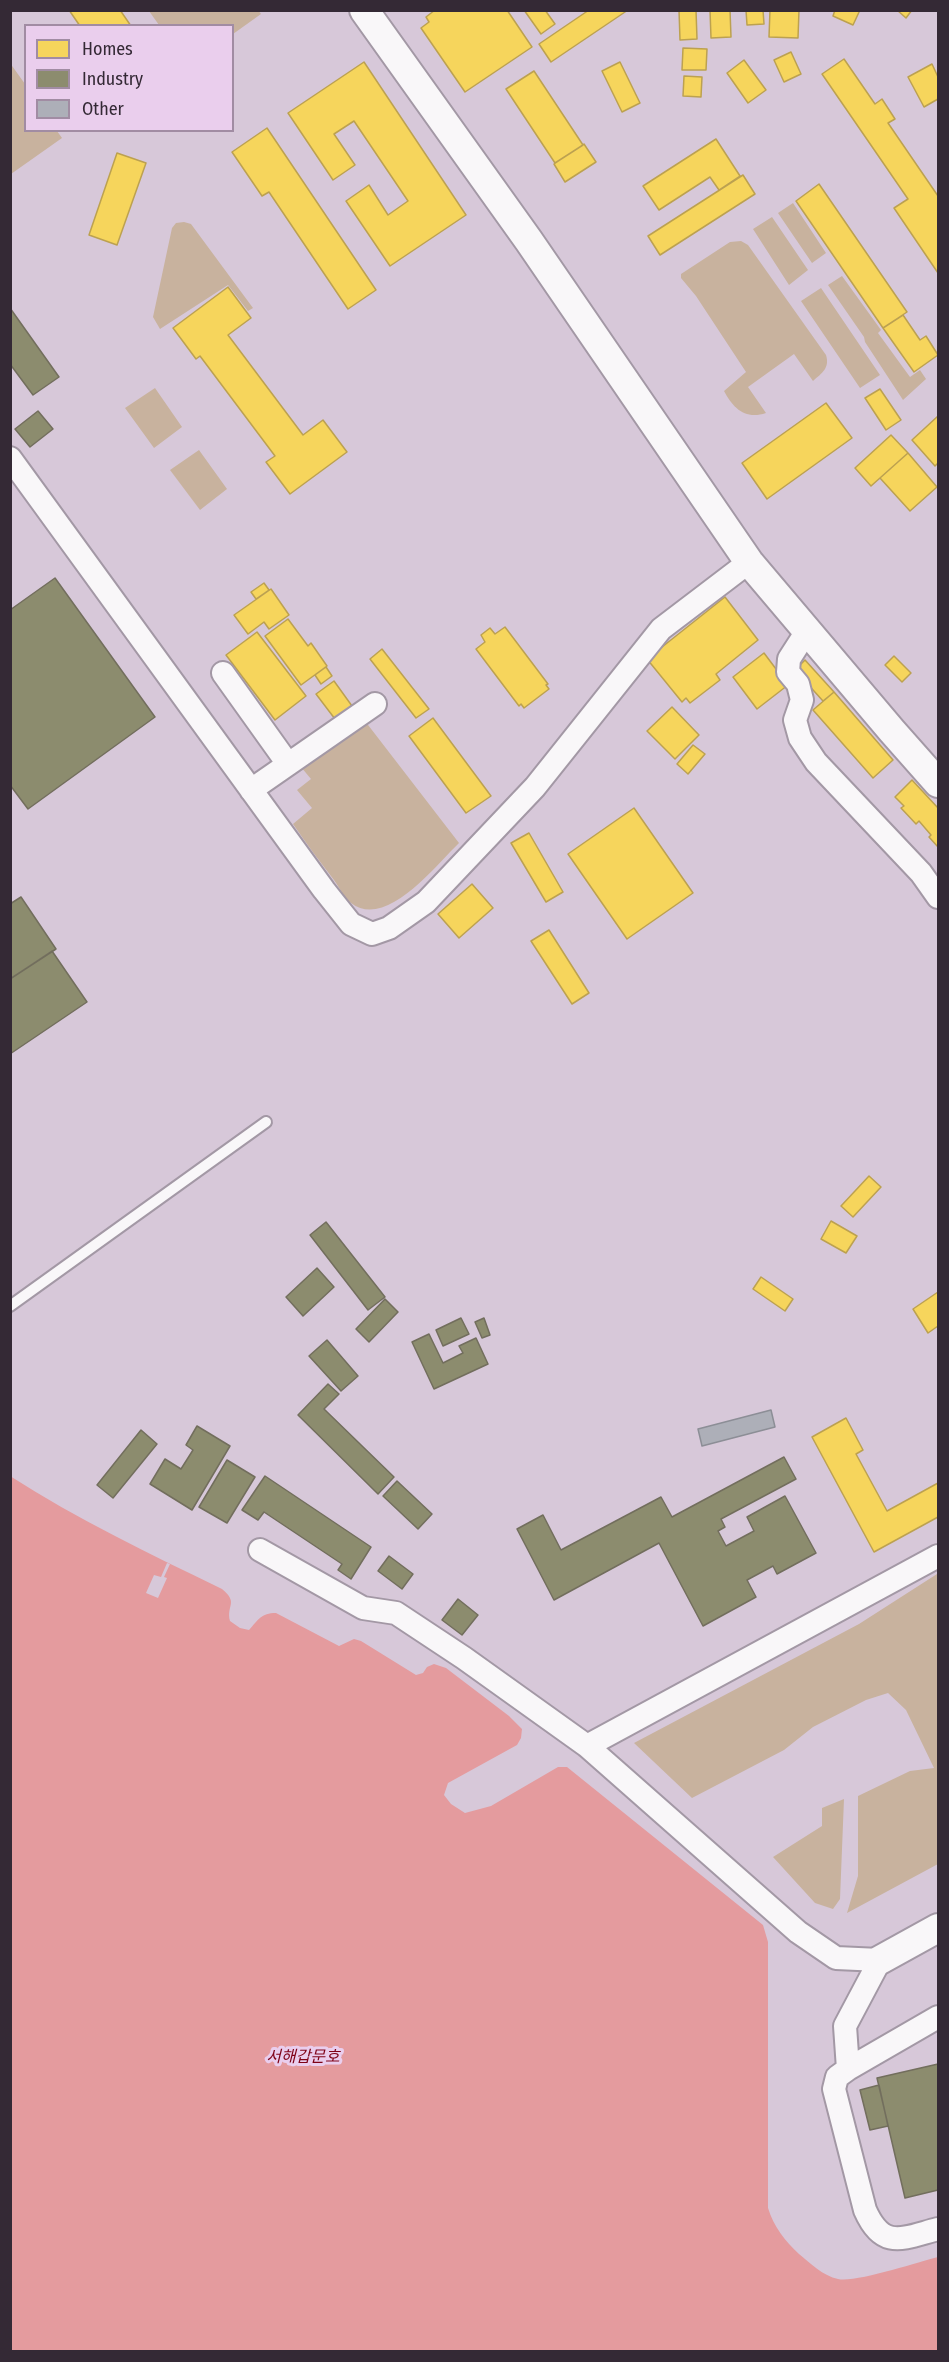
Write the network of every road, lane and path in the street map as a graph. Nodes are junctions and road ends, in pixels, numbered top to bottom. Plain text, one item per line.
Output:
1 (364, 10) edge
2 (10, 458) edge
3 (749, 562) junction
4 (807, 631) junction
5 (223, 673) dead end
6 (375, 704) dead end
7 (288, 764) junction
8 (939, 783) edge
9 (251, 790) junction
10 (939, 897) edge
11 (266, 1122) dead end
12 (10, 1306) edge
13 (260, 1551) dead end
14 (939, 1556) edge
15 (587, 1746) junction
16 (939, 1928) edge
17 (880, 1960) junction
18 (939, 2017) edge
19 (848, 2069) junction
20 (939, 2229) edge

1 - 3 street
2 - 9 street
3 - 4 street
3 - 9 street
4 - 8 street
4 - 10 street
5 - 7 street
6 - 7 street
7 - 9 street
11 - 12 lane
13 - 15 street
14 - 15 street
15 - 17 street
16 - 17 street
17 - 19 street
18 - 19 street
19 - 20 street

